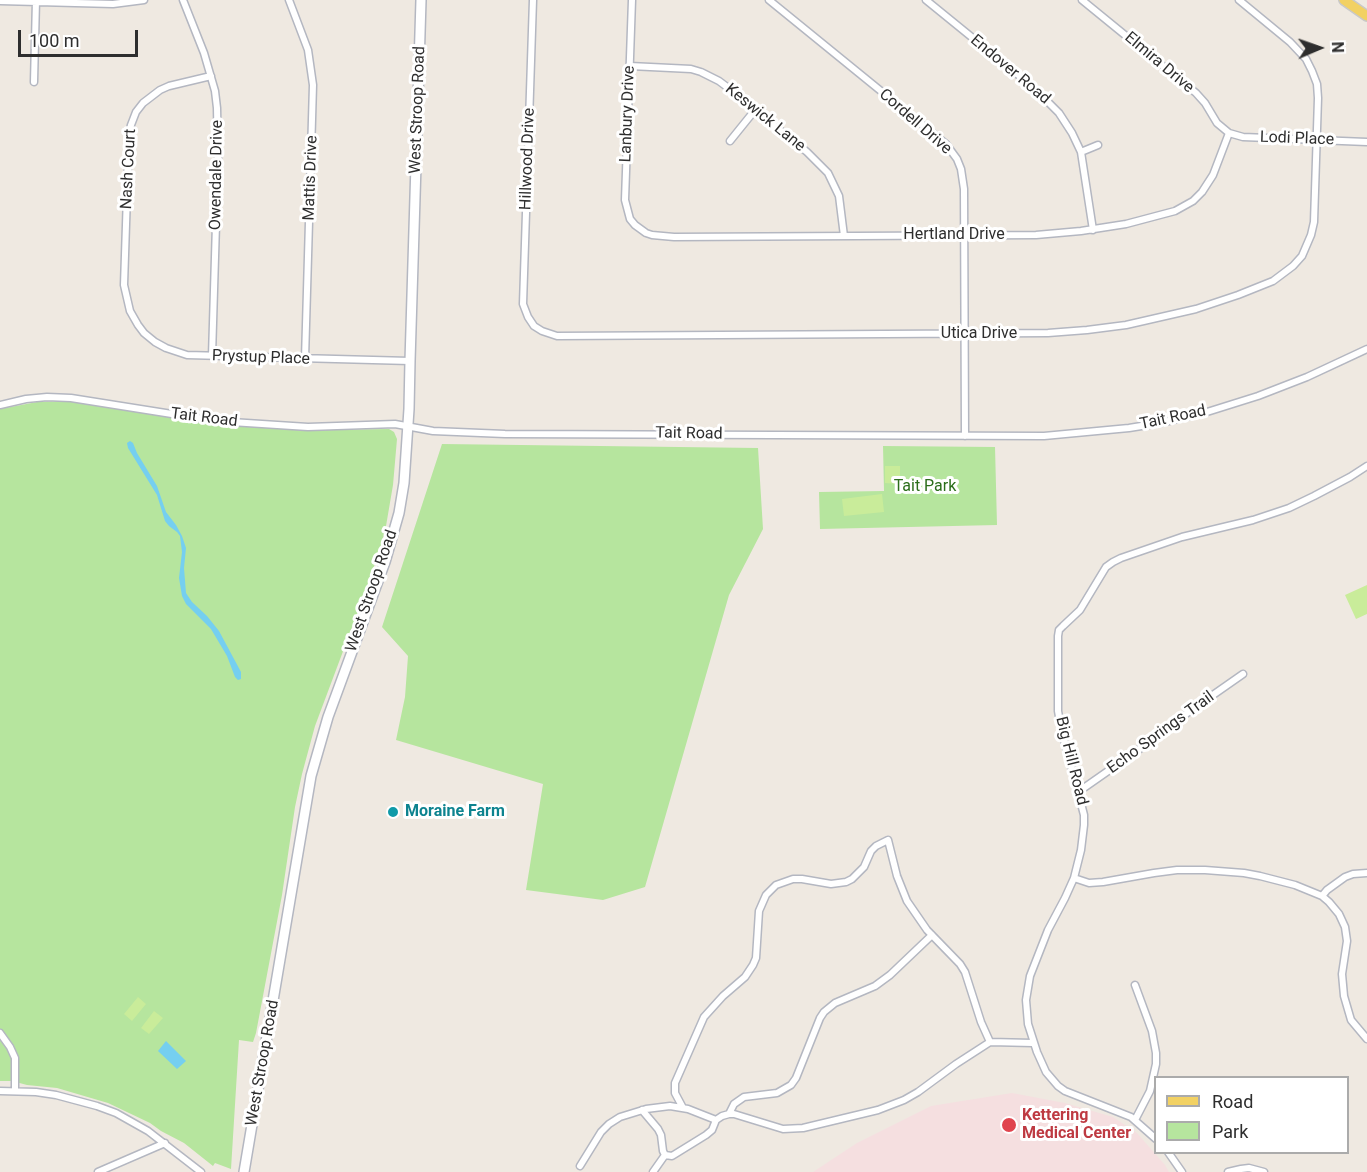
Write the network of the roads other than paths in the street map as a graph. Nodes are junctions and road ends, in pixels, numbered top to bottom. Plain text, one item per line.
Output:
1 (144, 0) edge
2 (183, 0) edge
3 (289, 0) edge
4 (421, 0) edge
5 (533, 0) edge
6 (632, 0) edge
7 (770, 0) edge
8 (926, 0) edge
9 (1082, 0) edge
10 (1239, 0) edge
11 (1344, 0) edge
12 (0, 1) edge
13 (36, 1) edge
14 (1367, 16) edge
15 (630, 66) junction
16 (211, 76) junction
17 (34, 82) dead end
18 (755, 110) junction
19 (1228, 133) junction
20 (1317, 140) junction
21 (730, 141) dead end
22 (1367, 141) edge
23 (1098, 145) dead end
24 (1081, 152) junction
25 (635, 225) joint
26 (1093, 230) junction
27 (964, 235) junction
28 (844, 236) junction
29 (130, 311) joint
30 (528, 317) joint
31 (964, 334) junction
32 (1367, 349) edge
33 (212, 356) junction
34 (305, 359) junction
35 (410, 361) junction
36 (0, 405) edge
37 (409, 426) junction
38 (965, 436) junction
39 (1367, 466) edge
40 (1243, 674) dead end
41 (1078, 792) junction
42 (1367, 873) edge
43 (1074, 878) junction
44 (1322, 896) junction
45 (932, 935) junction
46 (1135, 985) dead end
47 (0, 1034) edge
48 (1367, 1039) edge
49 (990, 1042) junction
50 (1033, 1043) junction
51 (15, 1090) junction
52 (0, 1091) edge
53 (683, 1108) junction
54 (642, 1110) junction
55 (729, 1114) junction
56 (716, 1120) junction
57 (1135, 1120) junction
58 (1154, 1138) edge
59 (165, 1143) junction
60 (1169, 1154) edge
61 (665, 1155) junction
62 (580, 1166) dead end
63 (98, 1172) edge
64 (201, 1172) edge
65 (244, 1172) edge
66 (653, 1172) edge
67 (1182, 1172) edge
68 (1228, 1172) edge
69 (1264, 1172) edge

1 - 13 street
2 - 16 street, Owendale Drive
3 - 34 street, Mattis Drive
4 - 35 main road, West Stroop Road
5 - 30 street, Hillwood Drive
6 - 15 street, Lanbury Drive
7 - 27 street, Cordell Drive
8 - 24 street, Endover Road
9 - 19 street, Elmira Drive
10 - 20 street, Utica Drive
11 - 14 main road
12 - 13 street
13 - 17 street
15 - 18 street, Keswick Lane
15 - 25 street, Lanbury Drive
16 - 29 street, Nash Court
16 - 33 street, Owendale Drive
18 - 21 street
18 - 28 street, Keswick Lane
19 - 20 street, Lodi Place
19 - 26 street, Hertland Drive
20 - 22 street, Lodi Place
20 - 31 street, Utica Drive
23 - 24 street
24 - 26 street, Endover Road
25 - 28 street, Hertland Drive
26 - 27 street, Hertland Drive
27 - 28 street, Hertland Drive
27 - 31 street, Cordell Drive
29 - 33 street, Prystup Place
30 - 31 street, Utica Drive
31 - 38 street, Cordell Drive
32 - 38 street, Tait Road
33 - 34 street, Prystup Place
34 - 35 street, Prystup Place
35 - 37 main road, West Stroop Road
36 - 37 street, Tait Road
37 - 38 street, Tait Road
37 - 65 main road, West Stroop Road
39 - 41 street, Big Hill Road
40 - 41 street, Echo Springs Trail
41 - 43 street, Big Hill Road
42 - 44 street
43 - 44 street
43 - 50 street, Big Hill Road
44 - 48 street
45 - 49 street
45 - 53 street
45 - 55 street
46 - 57 street
47 - 51 street
49 - 50 street
49 - 55 street
50 - 57 street, Big Hill Road
51 - 52 street
51 - 59 street
53 - 54 street
53 - 56 street
54 - 61 street
54 - 62 street
55 - 56 street
56 - 61 street
57 - 58 street, Big Hill Road
59 - 63 street
59 - 64 street
60 - 67 street
61 - 66 street
68 - 69 street

